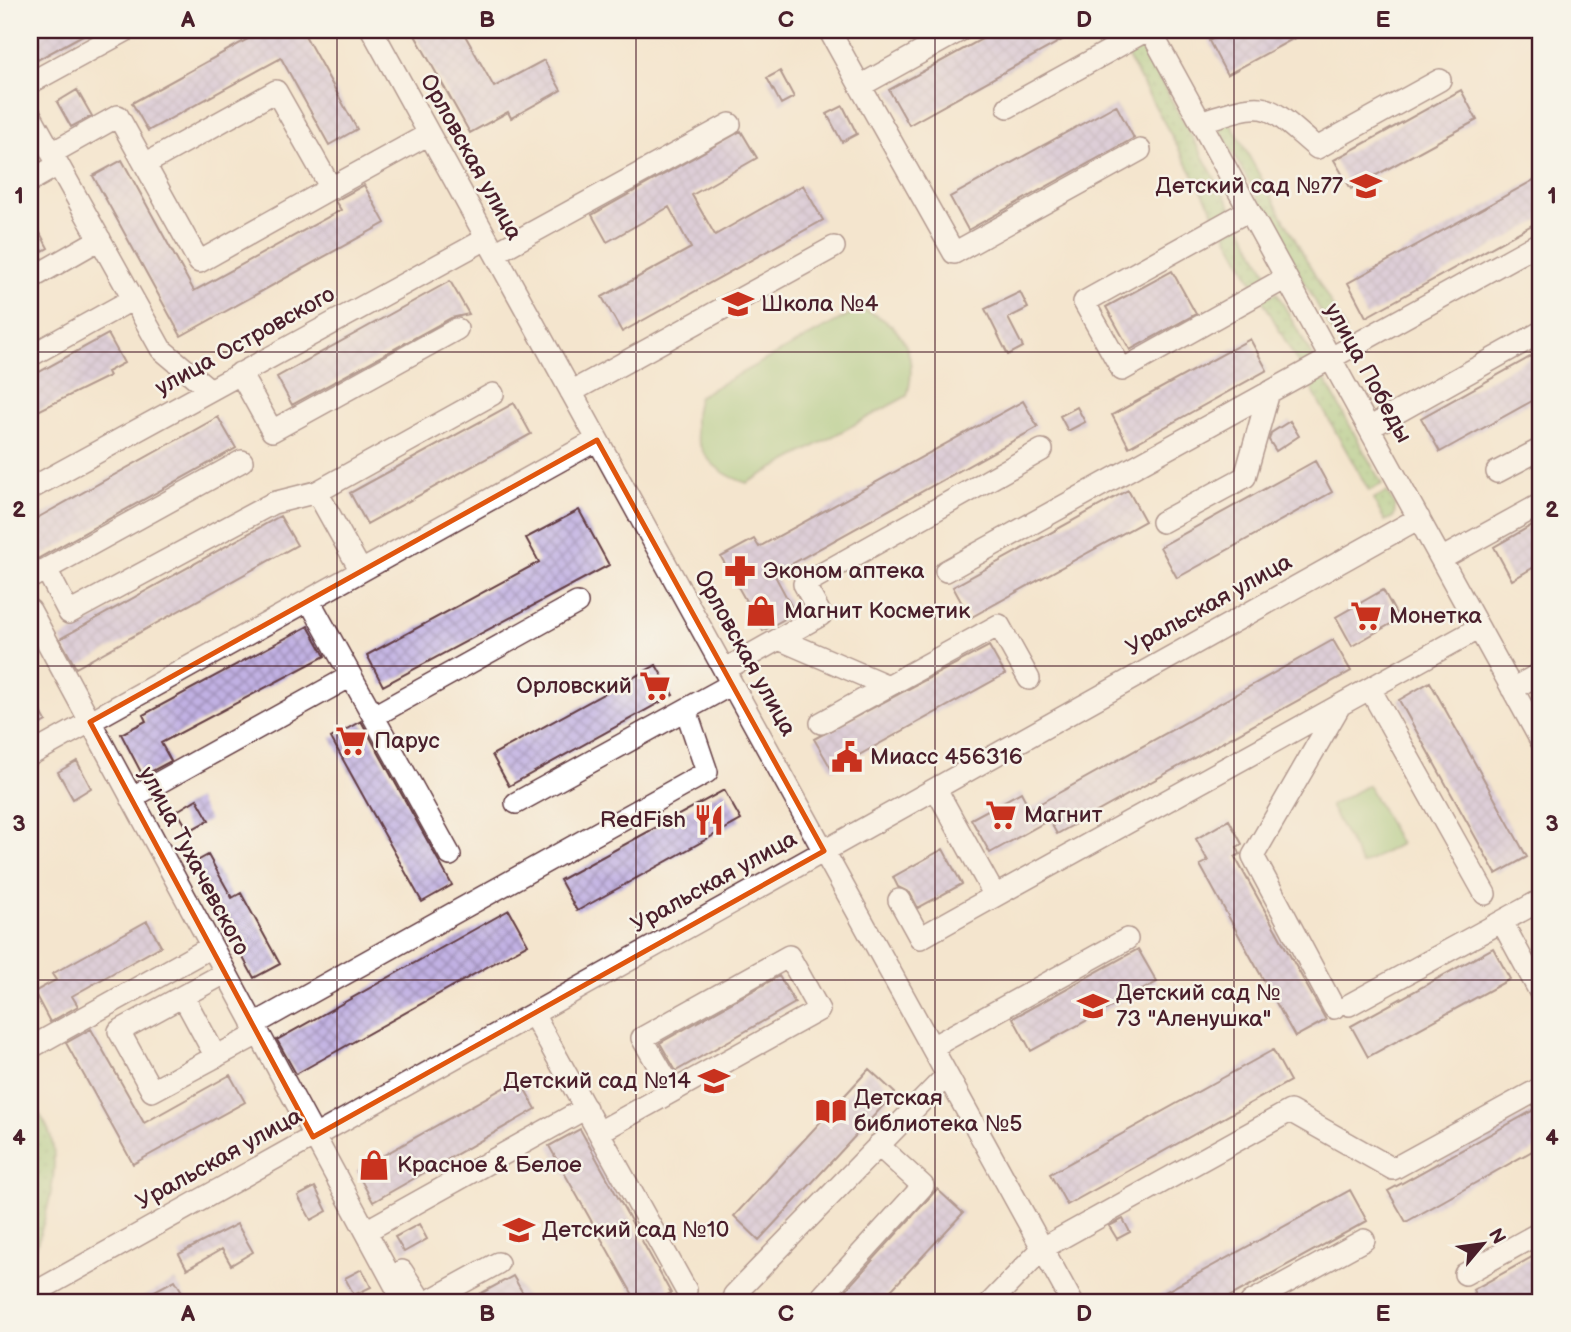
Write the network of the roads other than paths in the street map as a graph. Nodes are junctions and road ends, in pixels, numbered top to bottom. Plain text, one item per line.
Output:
1 (127, 30) edge
2 (372, 30) edge
3 (829, 30) edge
4 (961, 30) edge
5 (1148, 30) edge
6 (1440, 80) dead end
7 (30, 83) edge
8 (860, 86) junction
9 (1008, 107) dead end
10 (30, 114) edge
11 (1200, 122) junction
12 (730, 124) dead end
13 (429, 134) junction
14 (1140, 150) dead end
15 (55, 159) junction
16 (145, 164) junction
17 (30, 181) edge
18 (331, 188) junction
19 (1249, 210) junction
20 (100, 239) junction
21 (1541, 242) edge
22 (491, 246) junction
23 (834, 247) dead end
24 (1286, 278) junction
25 (30, 279) edge
26 (133, 299) junction
27 (457, 329) dead end
28 (1541, 332) edge
29 (30, 356) edge
30 (1331, 358) junction
31 (240, 373) junction
32 (210, 390) junction
33 (571, 392) junction
34 (1269, 392) junction
35 (493, 394) dead end
36 (1369, 428) junction
37 (597, 440) junction
38 (1541, 449) edge
39 (1042, 450) dead end
40 (242, 461) dead end
41 (1497, 472) dead end
42 (30, 489) edge
43 (317, 492) junction
44 (1541, 504) edge
45 (1419, 518) junction
46 (1162, 522) dead end
47 (1441, 559) junction
48 (361, 571) junction
49 (946, 571) dead end
50 (38, 573) edge
51 (309, 600) junction
52 (577, 603) dead end
53 (30, 610) edge
54 (1479, 628) junction
55 (779, 639) junction
56 (1541, 673) edge
57 (351, 676) junction
58 (728, 677) junction
59 (1029, 680) dead end
60 (888, 686) junction
61 (1370, 689) junction
62 (1512, 689) junction
63 (1340, 705) junction
64 (686, 710) junction
65 (374, 716) junction
66 (90, 722) junction
67 (821, 723) dead end
68 (1541, 741) edge
69 (30, 755) edge
70 (936, 789) junction
71 (131, 798) junction
72 (516, 803) dead end
73 (824, 851) junction
74 (450, 855) dead end
75 (1485, 894) dead end
76 (995, 896) junction
77 (899, 900) dead end
78 (1541, 900) edge
79 (1502, 922) junction
80 (1126, 939) dead end
81 (211, 947) junction
82 (225, 973) junction
83 (1541, 994) edge
84 (183, 996) junction
85 (533, 1014) junction
86 (255, 1030) junction
87 (932, 1047) junction
88 (30, 1048) edge
89 (216, 1057) junction
90 (947, 1074) junction
91 (1539, 1089) dead end
92 (673, 1091) junction
93 (586, 1108) junction
94 (599, 1132) junction
95 (313, 1137) junction
96 (878, 1145) junction
97 (366, 1231) junction
98 (1541, 1232) edge
99 (1364, 1240) dead end
100 (1043, 1248) junction
101 (498, 1263) dead end
102 (1465, 1274) dead end
103 (686, 1290) dead end
104 (36, 1292) dead end
105 (404, 1302) edge
106 (422, 1302) edge
107 (427, 1302) edge
108 (738, 1302) edge
109 (817, 1302) edge
110 (991, 1302) edge
111 (1073, 1302) edge
112 (1251, 1302) edge

1 - 7 street
2 - 13 street, Орловская улица
3 - 8 street
4 - 8 street
5 - 9 street
5 - 11 street, улица Победы
6 - 11 street
8 - 14 street
10 - 15 street
11 - 19 street, улица Победы
12 - 22 street, улица Островского
13 - 18 street
13 - 22 street, Орловская улица
15 - 16 street
15 - 17 street
15 - 20 street
16 - 18 street
16 - 18 street
19 - 24 street, улица Победы
19 - 24 street
20 - 25 street
20 - 26 street
21 - 30 street
22 - 31 street, улица Островского
22 - 33 street, Орловская улица
23 - 33 street
24 - 30 street, улица Победы
26 - 29 street
26 - 32 street
27 - 31 street
28 - 36 street
30 - 34 street
30 - 36 street, улица Победы
31 - 32 street, улица Островского
32 - 42 street, улица Островского
33 - 37 street, Орловская улица
34 - 46 street
34 - 49 street
35 - 43 street
36 - 45 street, улица Победы
37 - 48 street
37 - 58 street, Орловская улица
38 - 41 street
39 - 55 street
40 - 50 street
43 - 48 street
43 - 50 street
44 - 47 street
45 - 47 street, улица Победы
45 - 70 street, Уральская улица
47 - 54 street, улица Победы
48 - 51 street
51 - 57 street
51 - 66 street
52 - 65 street
53 - 66 street, улица Тухачевского
54 - 61 street
54 - 62 street, улица Победы
55 - 58 street
55 - 60 street
56 - 62 street
57 - 65 street
57 - 71 street
58 - 64 street
58 - 73 street, Орловская улица
59 - 60 street
60 - 67 street
61 - 63 street
61 - 75 street
62 - 68 street, улица Победы
63 - 76 street
63 - 79 street
64 - 72 street
64 - 86 street
65 - 74 street
66 - 69 street
66 - 71 street, улица Тухачевского
70 - 73 street, Уральская улица
70 - 76 street
71 - 81 street, улица Тухачевского
73 - 85 street, Уральская улица
73 - 87 street, Орловская улица
76 - 77 street
78 - 79 street
79 - 83 street
80 - 87 street
81 - 82 street, улица Тухачевского
81 - 88 street
82 - 84 street
82 - 86 street, улица Тухачевского
84 - 89 street
84 - 89 street
85 - 93 street
85 - 95 street, Уральская улица
86 - 89 street
86 - 95 street, улица Тухачевского
87 - 90 street, Орловская улица
90 - 96 street
90 - 100 street, Орловская улица
91 - 100 street
92 - 92 street
92 - 94 street
93 - 94 street
93 - 97 street
94 - 103 street
95 - 97 street, улица Тухачевского
95 - 104 street, Уральская улица
96 - 108 street
96 - 109 street
97 - 105 street
97 - 106 street
98 - 102 street
99 - 112 street
100 - 110 street
100 - 111 street, Орловская улица
101 - 107 street

